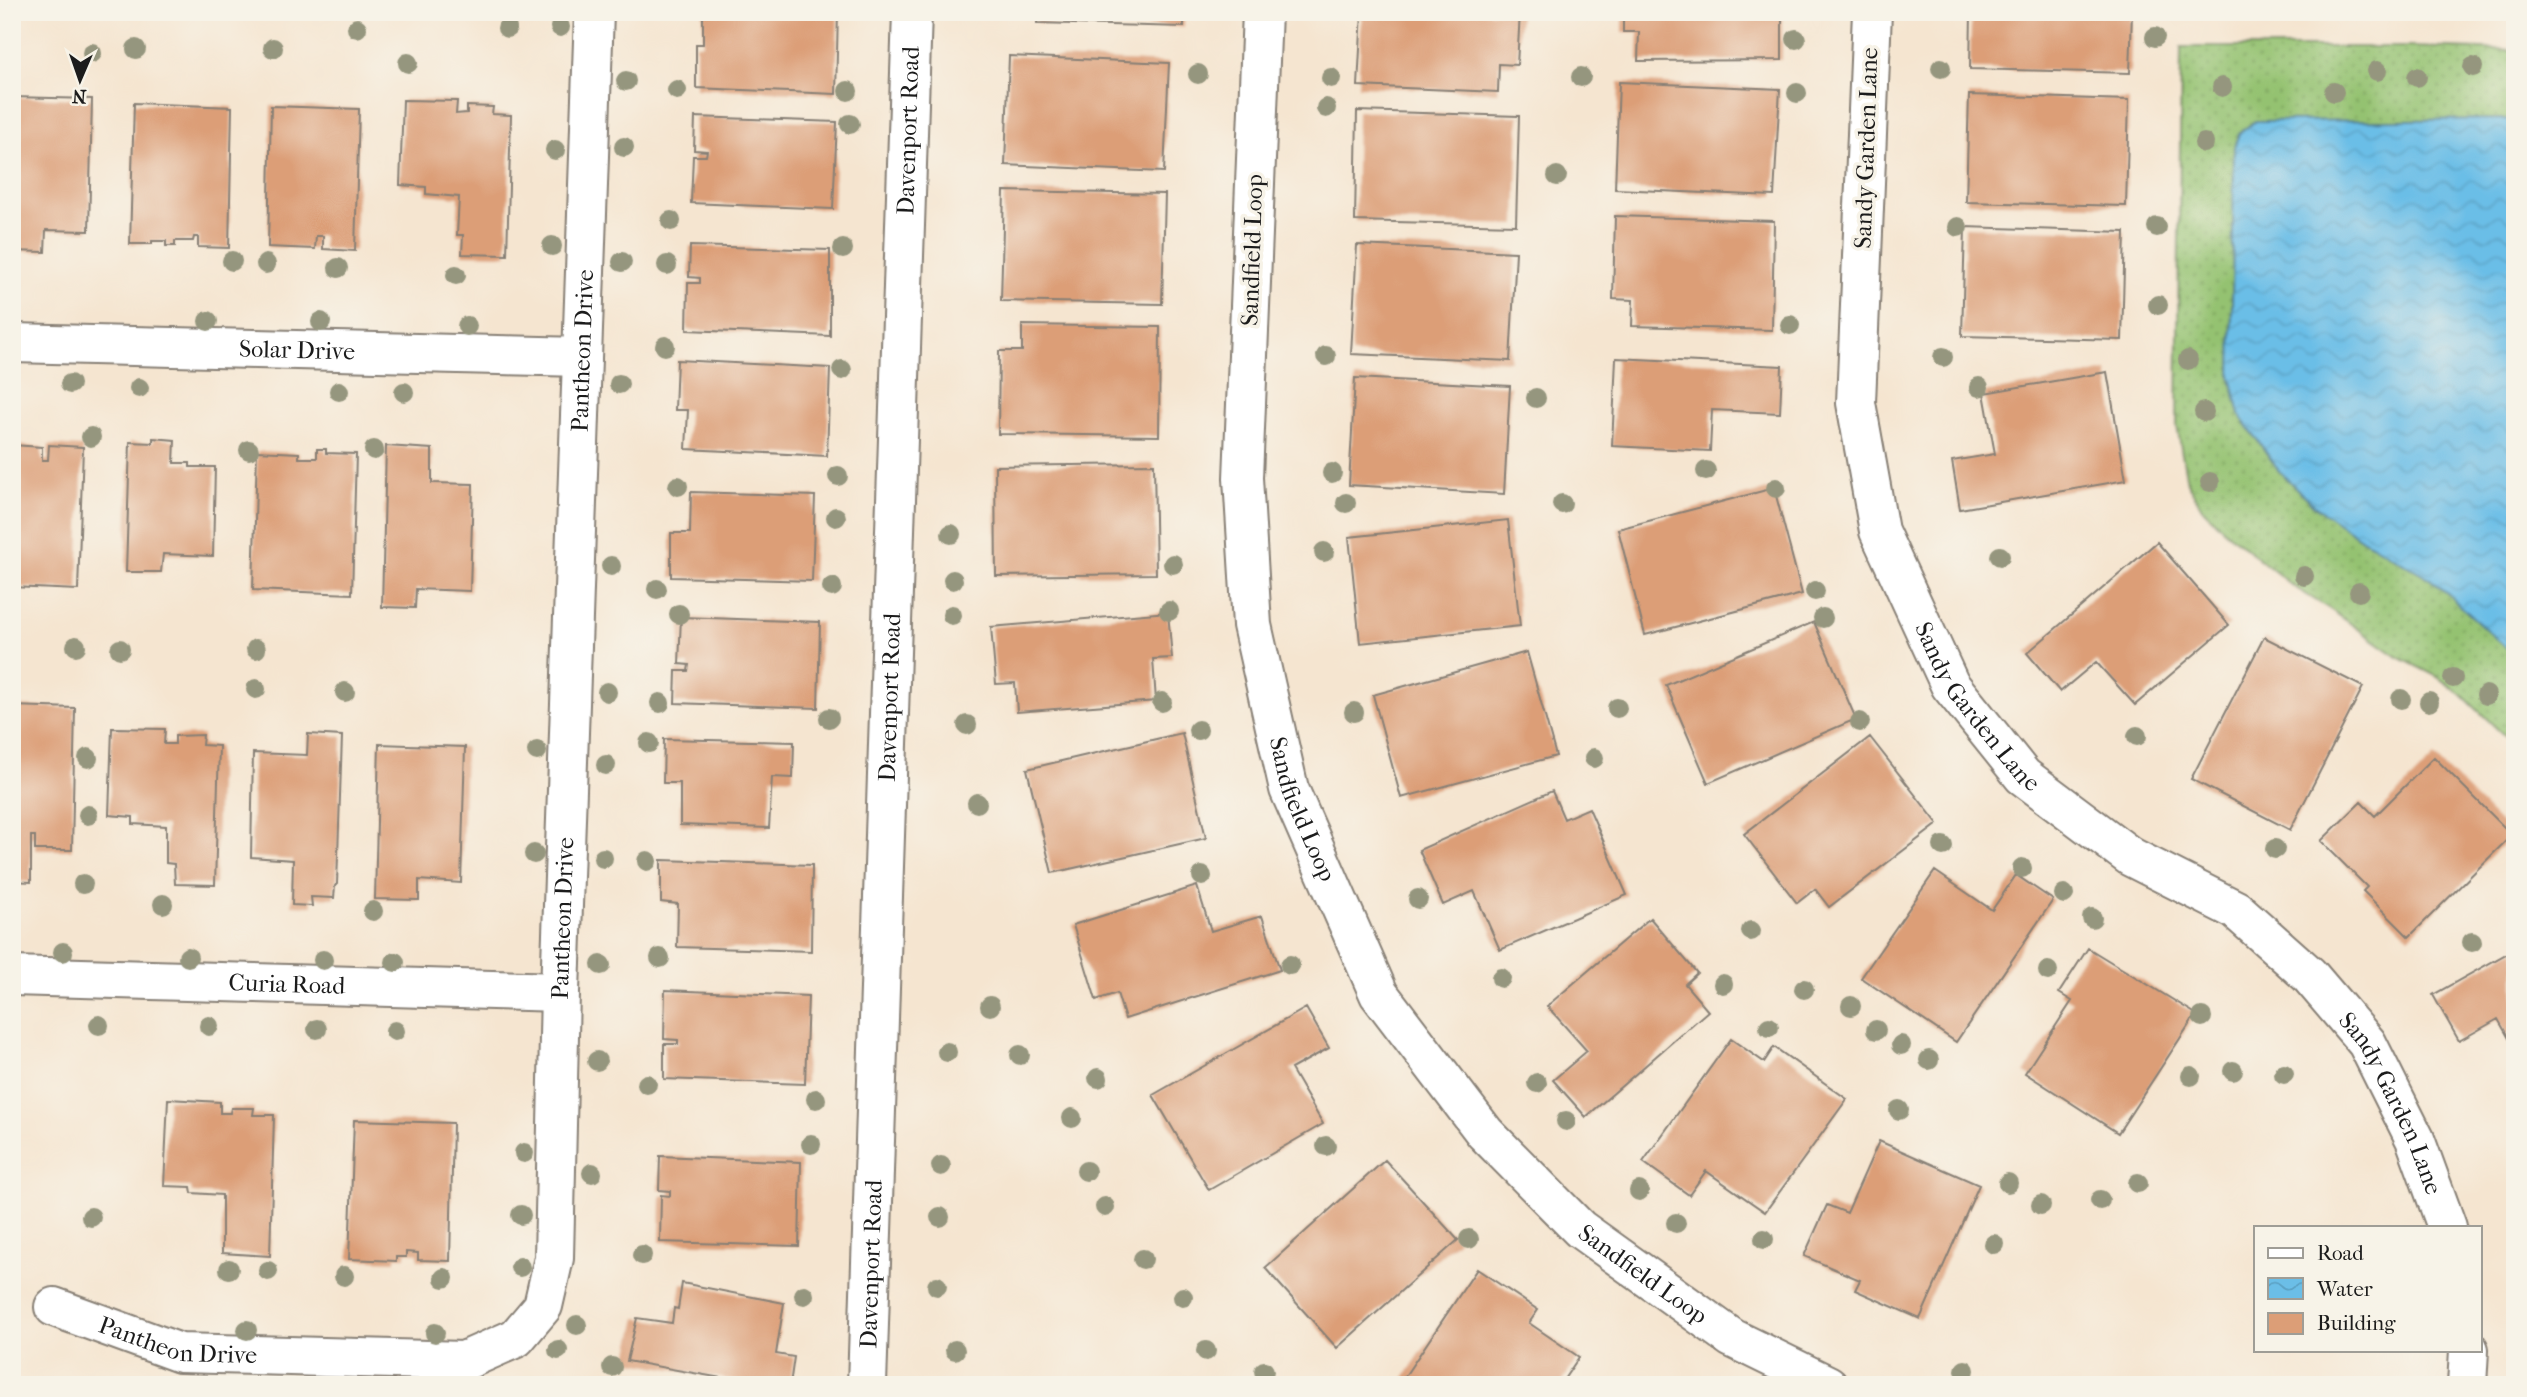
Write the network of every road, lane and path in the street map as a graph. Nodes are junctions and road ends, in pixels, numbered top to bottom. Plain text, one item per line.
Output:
1 (594, 12) edge
2 (912, 12) edge
3 (1262, 12) edge
4 (1872, 12) edge
5 (12, 343) edge
6 (582, 357) junction
7 (12, 976) edge
8 (560, 992) junction
9 (2447, 1226) edge
10 (54, 1307) dead end
11 (2469, 1352) edge
12 (867, 1385) edge
13 (1828, 1385) edge
14 (2467, 1385) edge

1 - 6 street, Pantheon Drive
2 - 12 street, Davenport Road
3 - 13 street, Sandfield Loop
4 - 9 street, Sandy Garden Lane
5 - 6 street, Solar Drive
6 - 8 street, Pantheon Drive
7 - 8 street, Curia Road
8 - 10 street, Pantheon Drive
11 - 14 street

